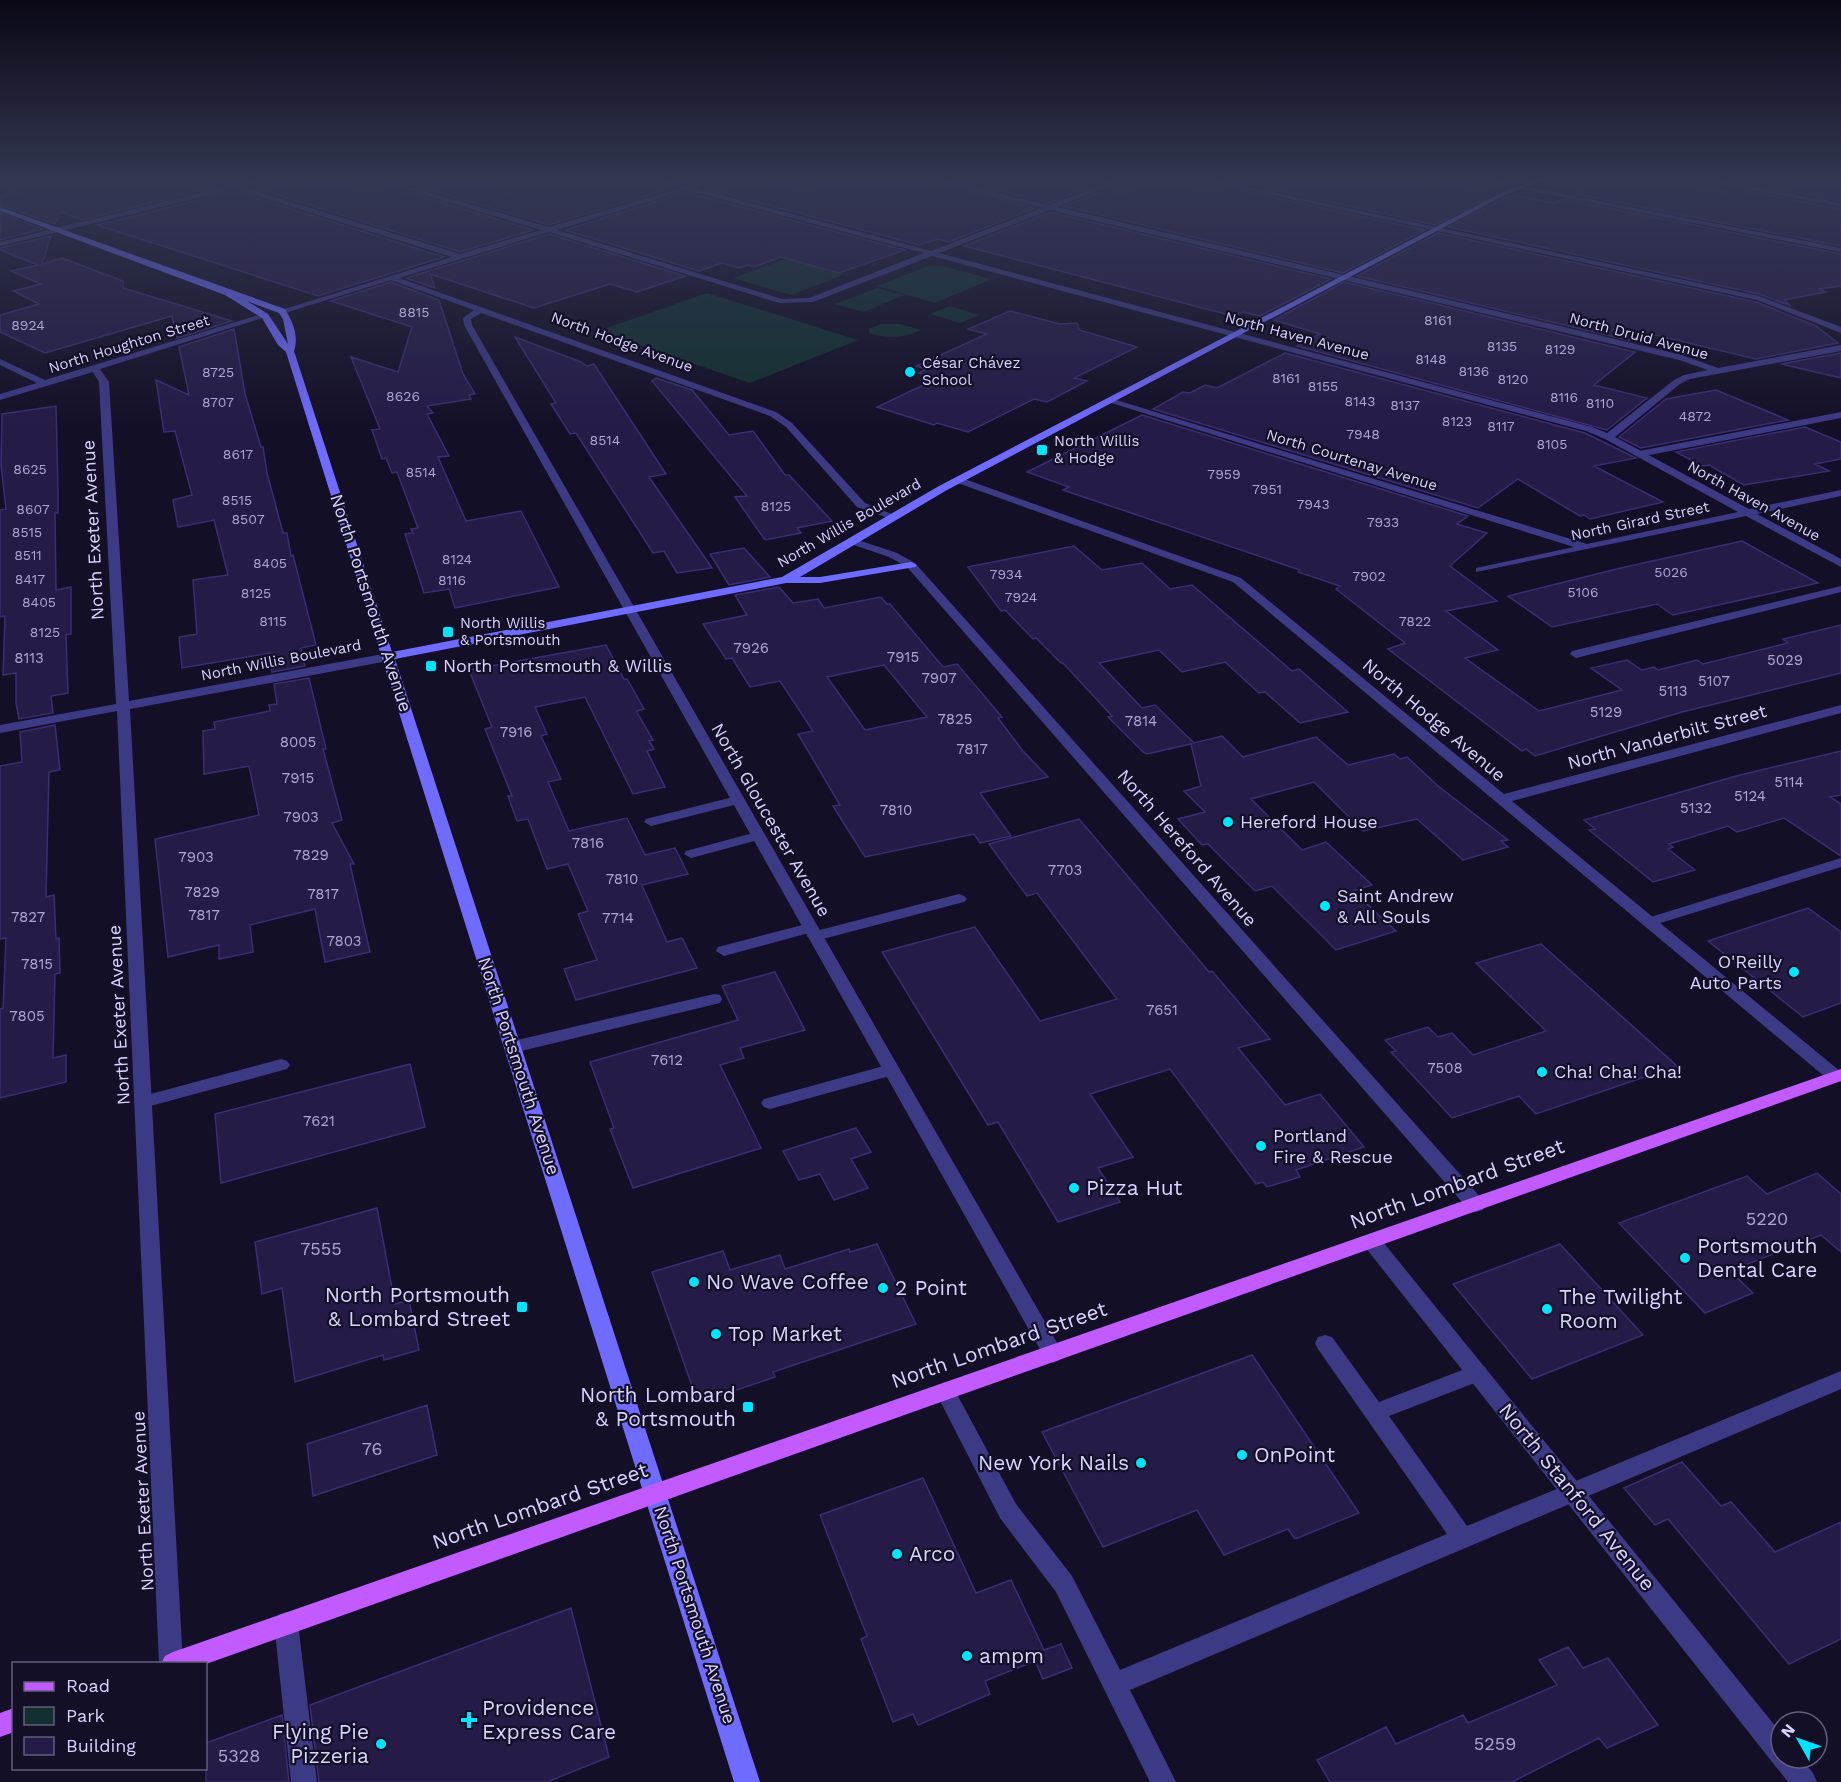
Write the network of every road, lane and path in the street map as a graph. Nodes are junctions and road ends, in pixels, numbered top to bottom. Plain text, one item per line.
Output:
1 (142, 261) edge
2 (447, 261) edge
3 (652, 261) edge
4 (911, 261) edge
5 (963, 261) edge
6 (1273, 261) edge
7 (1376, 261) edge
8 (1584, 261) edge
9 (392, 278) junction
10 (1344, 278) junction
11 (228, 293) junction
12 (481, 309) junction
13 (282, 311) junction
14 (265, 316) junction
15 (1841, 330) edge
16 (1237, 334) junction
17 (1841, 348) edge
18 (290, 351) junction
19 (0, 362) edge
20 (95, 368) junction
21 (1715, 370) junction
22 (44, 383) junction
23 (0, 397) edge
24 (1110, 401) junction
25 (1841, 415) edge
26 (1608, 437) junction
27 (1639, 454) junction
28 (959, 480) junction
29 (1841, 493) edge
30 (1747, 513) junction
31 (894, 517) junction
32 (852, 541) junction
33 (1586, 547) junction
34 (1841, 564) edge
35 (911, 565) junction
36 (1480, 570) dead end
37 (786, 580) junction
38 (1841, 590) edge
39 (630, 612) junction
40 (1576, 654) dead end
41 (388, 657) junction
42 (123, 706) junction
43 (1841, 709) edge
44 (0, 729) edge
45 (1502, 799) junction
46 (737, 800) junction
47 (651, 822) dead end
48 (757, 836) junction
49 (691, 854) dead end
50 (1841, 862) edge
51 (958, 899) dead end
52 (1649, 922) junction
53 (812, 932) junction
54 (724, 951) dead end
55 (714, 999) dead end
56 (513, 1047) junction
57 (280, 1065) dead end
58 (891, 1070) junction
59 (1839, 1076) edge
60 (143, 1102) junction
61 (770, 1103) dead end
62 (1476, 1204) junction
63 (1372, 1242) junction
64 (1325, 1343) dead end
65 (1053, 1354) junction
66 (1478, 1373) junction
67 (1841, 1380) edge
68 (945, 1391) junction
69 (1374, 1413) junction
70 (1572, 1491) junction
71 (655, 1493) junction
72 (1463, 1538) junction
73 (286, 1623) junction
74 (172, 1662) edge
75 (178, 1662) edge
76 (1116, 1684) junction
77 (1769, 1738) edge
78 (1794, 1770) edge
79 (304, 1782) edge
80 (747, 1782) edge
81 (1163, 1782) edge
82 (1804, 1782) edge

1 - 11 street, North Portsmouth Avenue
2 - 9 street
3 - 4 street
5 - 16 street, North Haven Avenue
6 - 10 street, North Druid Avenue
7 - 10 street, North Willis Boulevard
8 - 15 street
9 - 12 street, North Hodge Avenue
9 - 13 street
10 - 16 street, North Willis Boulevard
10 - 21 street, North Druid Avenue
11 - 13 street, North Portsmouth Avenue
11 - 14 street, North Portsmouth Avenue
12 - 31 street, North Hodge Avenue
12 - 39 street, North Gloucester Avenue
13 - 18 street, North Portsmouth Avenue
14 - 18 street, North Portsmouth Avenue
14 - 20 street, North Houghton Street
16 - 24 street, North Willis Boulevard
16 - 26 street, North Haven Avenue
17 - 21 street
18 - 41 street, North Portsmouth Avenue
19 - 22 street
20 - 22 street, North Houghton Street
20 - 42 street, North Exeter Avenue
21 - 26 street
22 - 23 street, North Houghton Street
24 - 28 street, North Willis Boulevard
24 - 33 street, North Courtenay Avenue
25 - 27 street
26 - 27 street, North Haven Avenue
27 - 30 street, North Haven Avenue
28 - 31 street, North Willis Boulevard
28 - 45 street, North Hodge Avenue
29 - 30 street, North Girard Street
30 - 33 street, North Girard Street
30 - 34 street, North Haven Avenue
31 - 32 street, North Willis Boulevard
32 - 35 street, North Hereford Avenue
32 - 37 street, North Willis Boulevard
33 - 36 street, North Girard Street
35 - 37 street
35 - 62 street, North Hereford Avenue
37 - 39 street, North Willis Boulevard
38 - 40 street
39 - 41 street, North Willis Boulevard
39 - 46 street, North Gloucester Avenue
41 - 42 street, North Willis Boulevard
41 - 56 street, North Portsmouth Avenue
42 - 44 street, North Willis Boulevard
42 - 60 street, North Exeter Avenue
43 - 45 street, North Vanderbilt Street
45 - 52 street, North Hodge Avenue
46 - 47 street
46 - 48 street, North Gloucester Avenue
48 - 49 street
48 - 53 street, North Gloucester Avenue
50 - 52 street
51 - 53 street
52 - 59 street, North Hodge Avenue
53 - 54 street
53 - 58 street, North Gloucester Avenue
55 - 56 street
56 - 71 street, North Portsmouth Avenue
57 - 60 street
58 - 61 street
58 - 65 street, North Gloucester Avenue
59 - 62 main road, North Lombard Street
60 - 74 street, North Exeter Avenue
62 - 63 main road, North Lombard Street
63 - 65 main road, North Lombard Street
63 - 66 street, North Stanford Avenue
64 - 69 street
65 - 68 main road, North Lombard Street
66 - 69 street
66 - 70 street, North Stanford Avenue
67 - 70 street
68 - 71 main road, North Lombard Street
68 - 76 street
69 - 72 street
70 - 72 street
70 - 77 street, North Stanford Avenue
71 - 73 main road, North Lombard Street
71 - 80 street, North Portsmouth Avenue
72 - 76 street
73 - 75 main road, North Lombard Street
73 - 79 street
76 - 81 street
78 - 82 street

